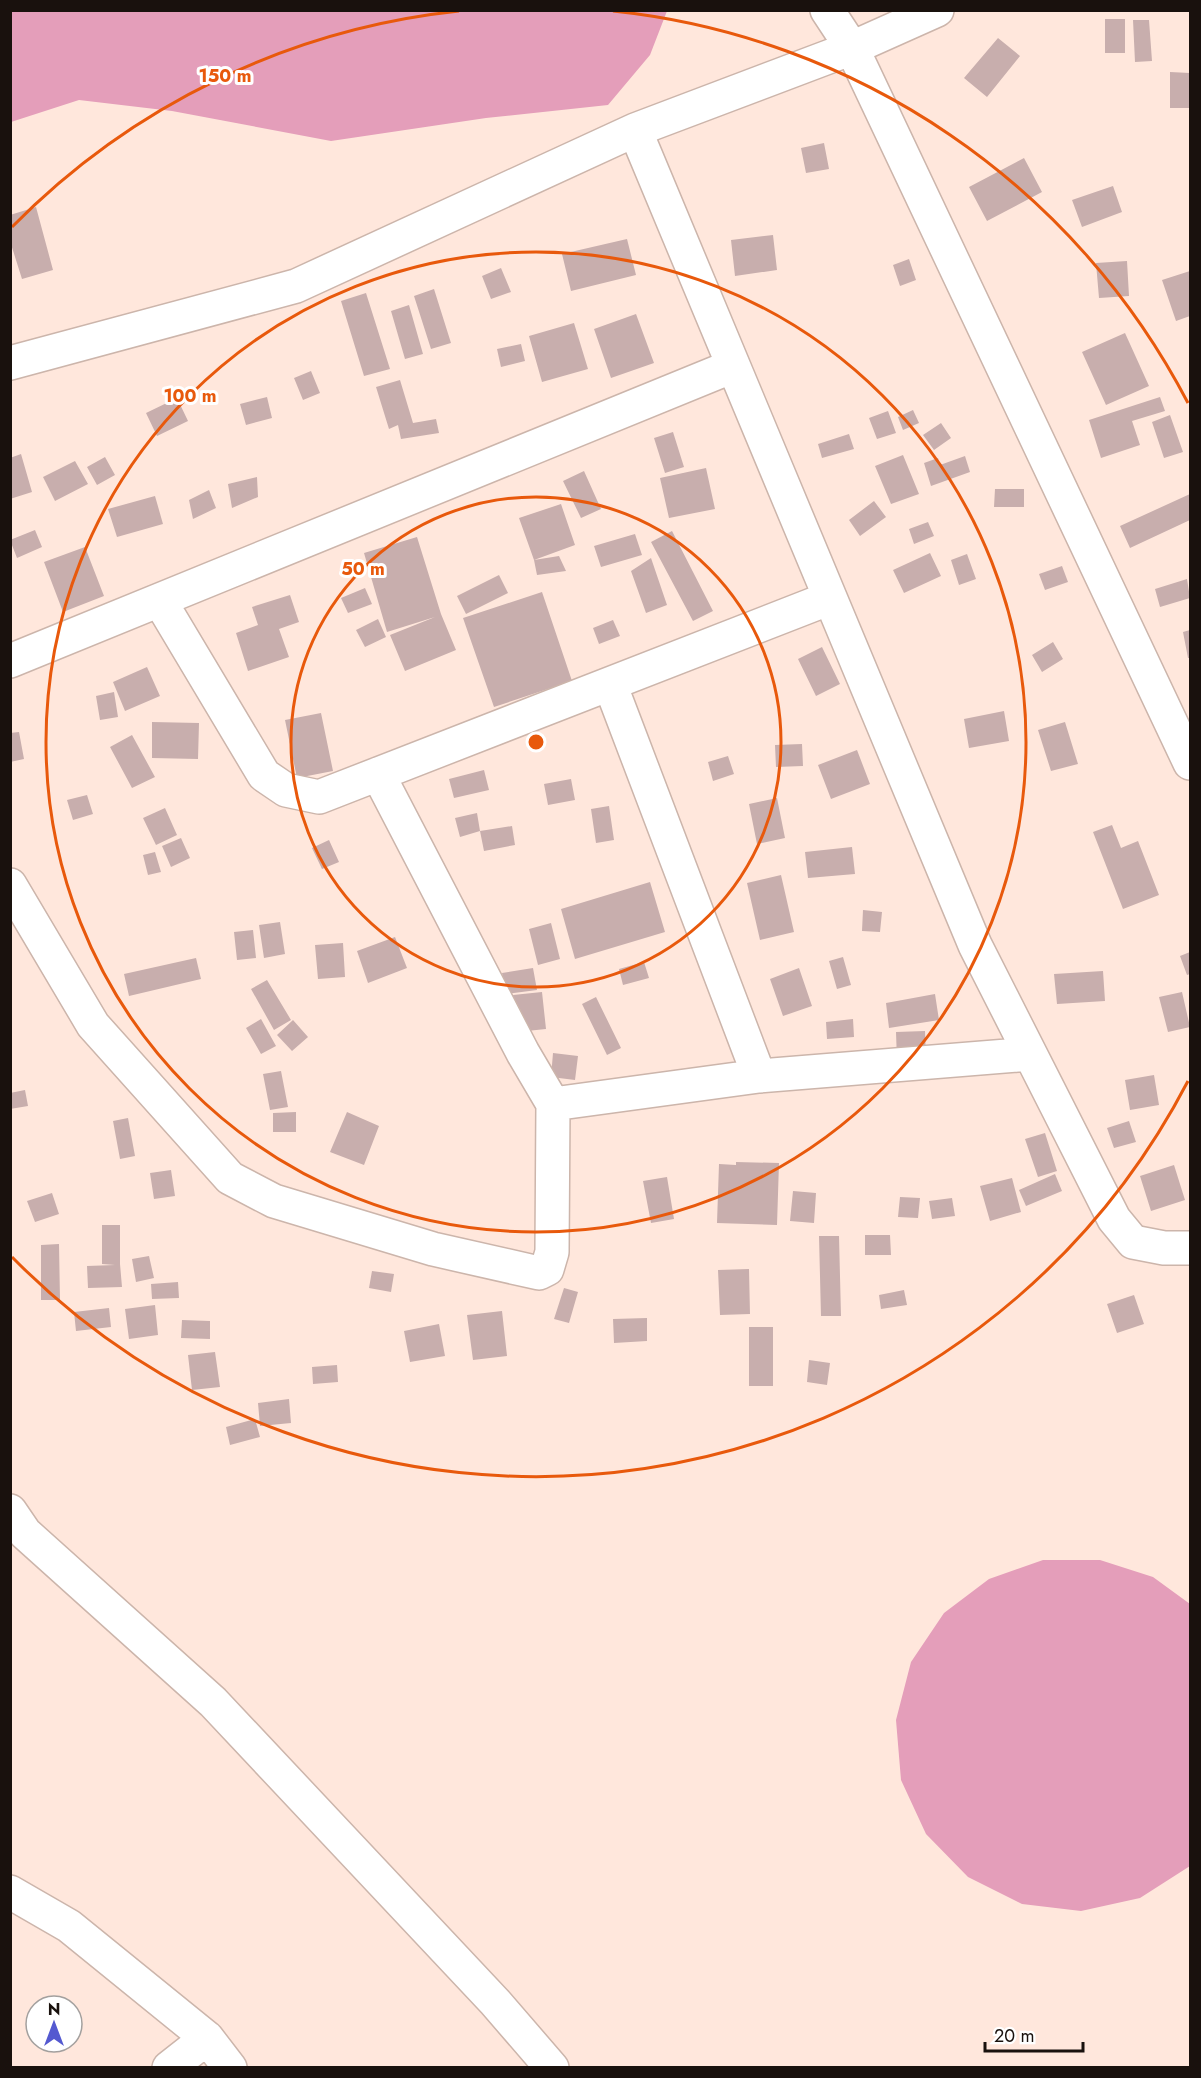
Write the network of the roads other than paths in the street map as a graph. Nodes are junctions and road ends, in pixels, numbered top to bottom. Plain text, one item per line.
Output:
1 (827, 10) edge
2 (937, 10) edge
3 (852, 48) junction
4 (635, 130) junction
5 (10, 363) edge
6 (733, 366) junction
7 (830, 598) junction
8 (160, 601) junction
9 (10, 662) edge
10 (610, 684) junction
11 (1191, 763) edge
12 (378, 774) junction
13 (10, 885) edge
14 (1030, 1054) junction
15 (759, 1076) junction
16 (553, 1104) junction
17 (1191, 1248) edge
18 (10, 1511) edge
19 (10, 1892) edge
20 (207, 2037) junction
21 (169, 2067) edge
22 (230, 2067) edge
23 (552, 2067) edge

1 - 3 street
2 - 3 street
3 - 4 street
3 - 11 street
4 - 5 street
4 - 6 street
6 - 7 street
6 - 8 street
7 - 10 street
7 - 14 street
8 - 9 street
8 - 12 street
10 - 12 street
10 - 15 street
12 - 16 street
13 - 16 street
14 - 15 street
14 - 17 street
15 - 16 street
18 - 23 street
19 - 20 street
20 - 21 street
20 - 22 street

